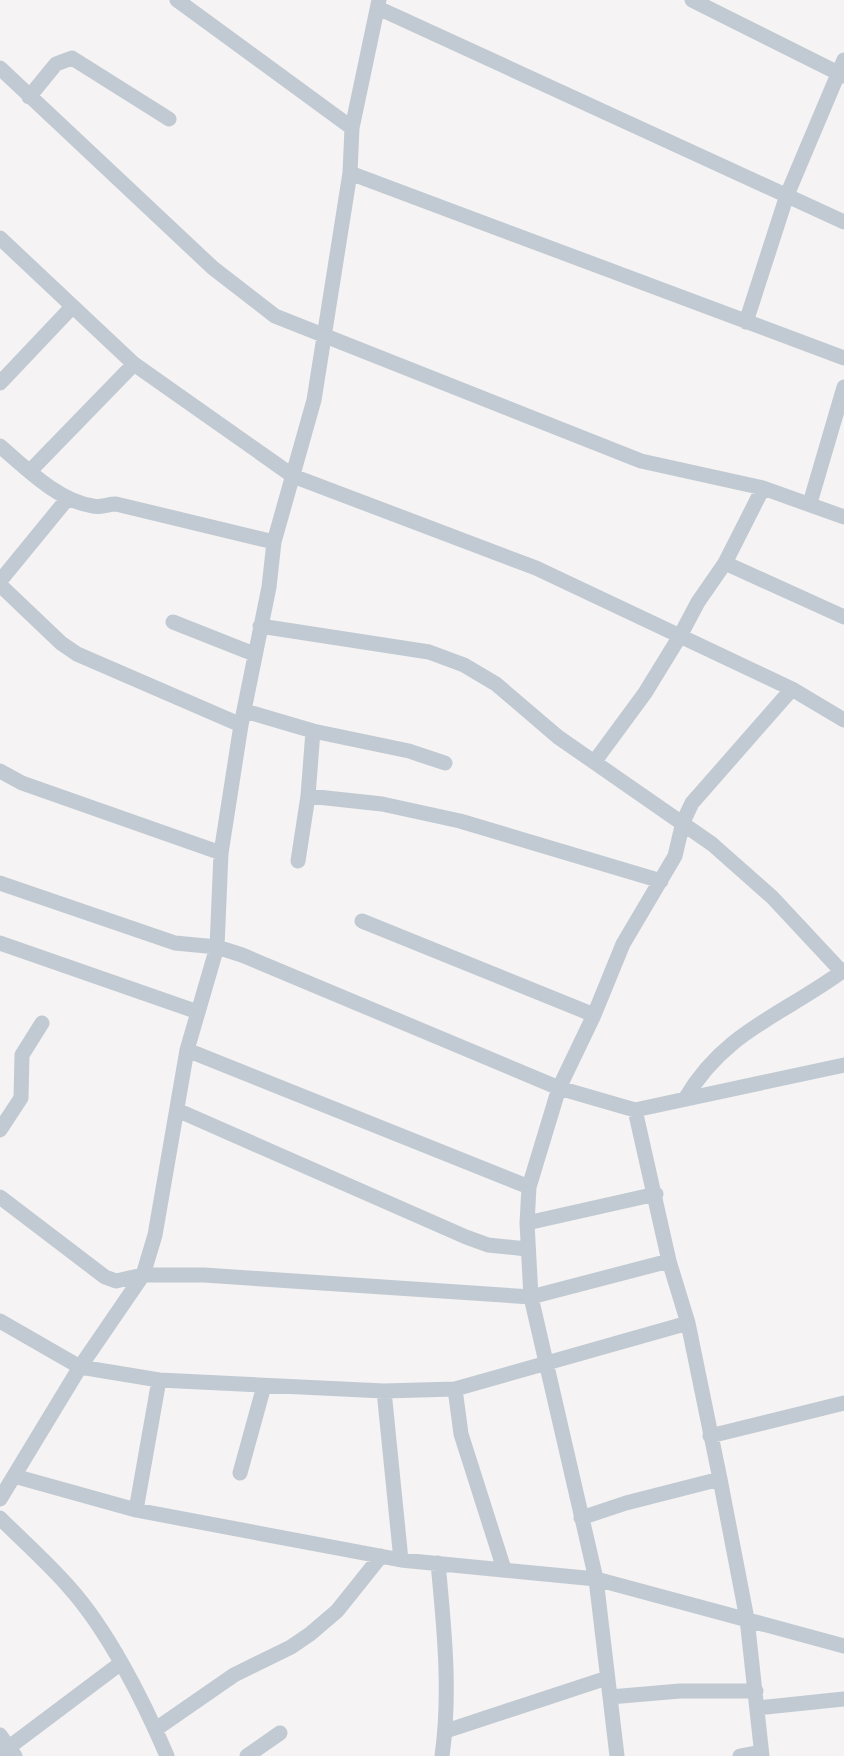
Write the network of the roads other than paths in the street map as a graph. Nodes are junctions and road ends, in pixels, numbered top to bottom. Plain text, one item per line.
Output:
1 (177, 0) edge
2 (692, 0) edge
3 (378, 4) edge
4 (0, 68) edge
5 (842, 70) edge
6 (29, 97) junction
7 (169, 119) dead end
8 (352, 128) junction
9 (350, 173) junction
10 (788, 195) junction
11 (844, 222) edge
12 (3, 246) edge
13 (72, 307) junction
14 (746, 322) junction
15 (326, 337) junction
16 (844, 358) edge
17 (134, 364) junction
18 (0, 383) edge
19 (844, 387) edge
20 (0, 446) edge
21 (30, 471) junction
22 (293, 476) junction
23 (764, 488) junction
24 (68, 498) junction
25 (810, 503) junction
26 (844, 517) edge
27 (274, 542) junction
28 (725, 563) junction
29 (0, 583) edge
30 (844, 617) edge
31 (173, 622) dead end
32 (260, 626) junction
33 (680, 636) junction
34 (254, 654) junction
35 (792, 689) junction
36 (243, 718) junction
37 (844, 720) edge
38 (313, 731) junction
39 (595, 761) junction
40 (445, 764) dead end
41 (0, 771) edge
42 (308, 796) junction
43 (683, 822) junction
44 (221, 853) junction
45 (298, 861) dead end
46 (662, 881) junction
47 (0, 883) edge
48 (362, 921) dead end
49 (0, 943) edge
50 (217, 947) junction
51 (843, 971) edge
52 (198, 1012) junction
53 (594, 1015) junction
54 (42, 1023) dead end
55 (187, 1050) junction
56 (844, 1065) edge
57 (559, 1088) junction
58 (685, 1099) junction
59 (177, 1110) junction
60 (635, 1110) junction
61 (0, 1130) edge
62 (529, 1187) junction
63 (656, 1194) junction
64 (0, 1197) edge
65 (527, 1223) junction
66 (527, 1249) junction
67 (669, 1261) junction
68 (143, 1275) junction
69 (531, 1297) junction
70 (0, 1321) edge
71 (688, 1323) junction
72 (545, 1364) junction
73 (80, 1367) junction
74 (159, 1380) junction
75 (264, 1386) junction
76 (455, 1389) junction
77 (384, 1391) junction
78 (844, 1403) edge
79 (710, 1436) junction
80 (240, 1473) dead end
81 (14, 1476) junction
82 (720, 1479) junction
83 (0, 1499) edge
84 (136, 1509) junction
85 (0, 1518) edge
86 (581, 1518) junction
87 (381, 1556) junction
88 (401, 1560) junction
89 (438, 1563) junction
90 (504, 1569) junction
91 (596, 1579) junction
92 (747, 1619) junction
93 (844, 1646) edge
94 (121, 1663) junction
95 (607, 1678) junction
96 (756, 1691) junction
97 (610, 1697) junction
98 (844, 1699) edge
99 (757, 1708) junction
100 (156, 1729) junction
101 (446, 1731) junction
102 (280, 1733) dead end
103 (6, 1748) edge
104 (762, 1754) edge
105 (167, 1756) edge
106 (247, 1756) edge
107 (442, 1756) edge
108 (617, 1756) edge
109 (740, 1756) edge

1 - 8 street
2 - 5 street
3 - 8 street
3 - 10 street
4 - 6 street
5 - 10 street
6 - 7 street
6 - 15 street
8 - 9 street
9 - 14 street
9 - 15 street
10 - 11 street
10 - 14 street
12 - 13 street
13 - 17 street
13 - 18 street
14 - 16 street
15 - 22 street
15 - 23 street
17 - 21 street
17 - 22 street
19 - 25 street
20 - 21 street
21 - 24 street
22 - 27 street
22 - 33 street
23 - 25 street
23 - 28 street
24 - 27 street
24 - 29 street
25 - 26 street
27 - 32 street
28 - 30 street
28 - 33 street
29 - 36 street
31 - 34 street
32 - 34 street
32 - 39 street
33 - 35 street
33 - 39 street
34 - 36 street
35 - 37 street
35 - 43 street
36 - 38 street
36 - 44 street
38 - 40 street
38 - 42 street
39 - 43 street
41 - 44 street
42 - 45 street
42 - 46 street
43 - 46 street
43 - 51 street
44 - 50 street
46 - 53 street
47 - 50 street
48 - 53 street
49 - 52 street
50 - 52 street
50 - 57 street
51 - 58 street
52 - 55 street
53 - 57 street
54 - 61 street
55 - 59 street
55 - 62 street
56 - 58 street
57 - 60 street
57 - 62 street
58 - 60 street
59 - 66 street
59 - 68 street
60 - 63 street
62 - 65 street
63 - 65 street
63 - 67 street
64 - 68 street
65 - 66 street
66 - 69 street
67 - 69 street
67 - 71 street
68 - 69 street
68 - 73 street
69 - 72 street
70 - 73 street
71 - 72 street
71 - 79 street
72 - 76 street
72 - 86 street
73 - 74 street
73 - 81 street
74 - 75 street
74 - 84 street
75 - 77 street
75 - 80 street
76 - 77 street
76 - 90 street
77 - 88 street
78 - 79 street
79 - 82 street
81 - 83 street
81 - 84 street
82 - 86 street
82 - 92 street
84 - 87 street
85 - 94 street
86 - 91 street
87 - 88 street
87 - 100 street
88 - 89 street
89 - 90 street
89 - 101 street
90 - 91 street
91 - 92 street
91 - 95 street
92 - 93 street
92 - 96 street
94 - 100 street
94 - 103 street
95 - 97 street
95 - 101 street
96 - 97 street
96 - 99 street
97 - 108 street
98 - 99 street
99 - 104 street
100 - 105 street
101 - 107 street
102 - 106 street
104 - 109 street

